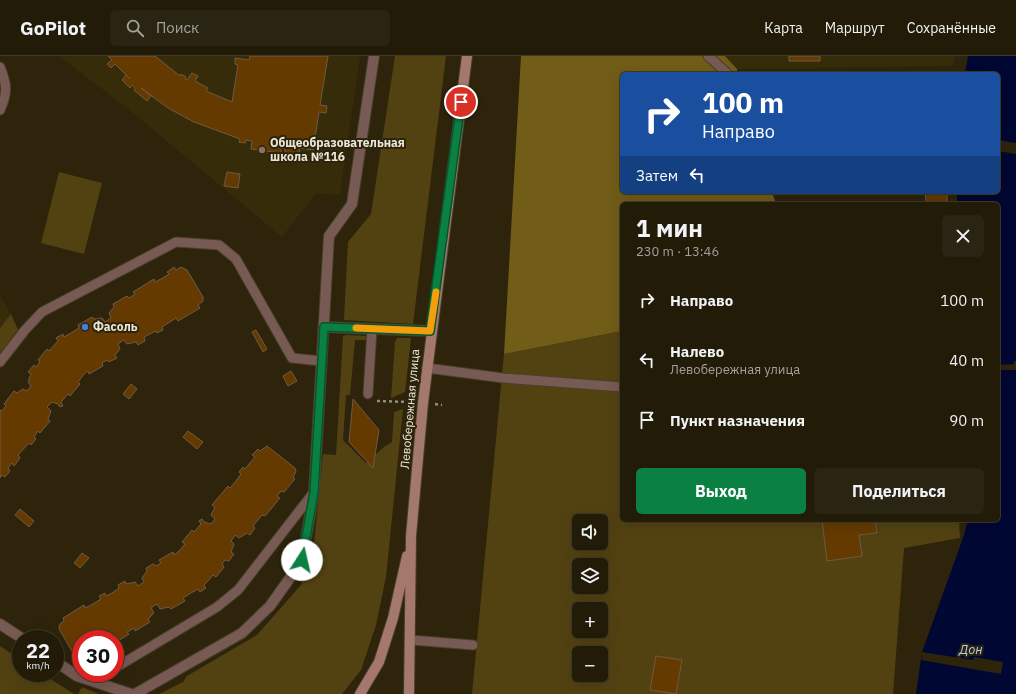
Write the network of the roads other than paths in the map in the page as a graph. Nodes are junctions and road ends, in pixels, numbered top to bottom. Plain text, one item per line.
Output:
1 (374, 56) edge
2 (467, 56) edge
3 (708, 56) edge
4 (0, 67) edge
5 (726, 72) edge
6 (0, 110) edge
7 (324, 327) junction
8 (372, 329) junction
9 (430, 331) junction
10 (321, 361) junction
11 (0, 362) edge
12 (427, 368) junction
13 (620, 387) edge
14 (368, 394) road end
15 (314, 492) junction
16 (411, 536) junction
17 (0, 624) edge
18 (12, 632) edge
19 (411, 640) junction
20 (473, 645) dead end
21 (124, 663) edge
22 (95, 682) edge
23 (131, 694) edge
24 (136, 694) edge
25 (360, 694) edge
26 (409, 694) edge

1 - 7 street
2 - 9 main road, Левобережная улица
3 - 5 lane
4 - 6 lane
7 - 8 street
7 - 10 street
8 - 9 street
8 - 14 lane
9 - 12 main road, Левобережная улица
10 - 11 lane
10 - 15 street
12 - 13 lane
12 - 16 main road, Левобережная улица
15 - 21 lane
15 - 24 street
16 - 19 main road, Левобережная улица
16 - 25 main road
17 - 18 street
19 - 20 lane
19 - 26 main road, Левобережная улица
22 - 23 street

